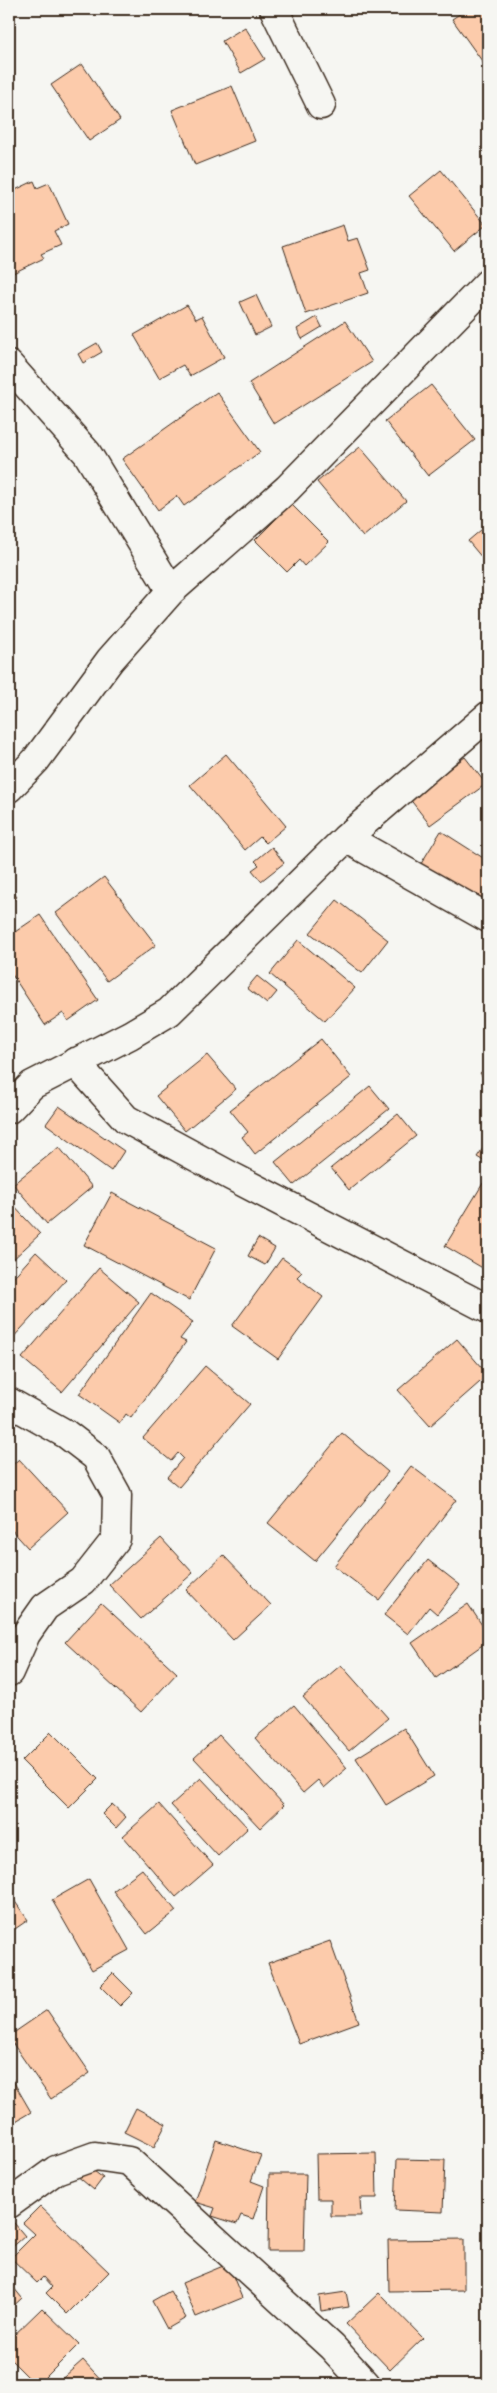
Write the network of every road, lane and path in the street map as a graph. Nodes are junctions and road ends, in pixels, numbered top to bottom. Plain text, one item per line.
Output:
1 (274, 9) edge
2 (321, 104) dead end
3 (488, 283) edge
4 (9, 365) edge
5 (171, 591) junction
6 (488, 716) edge
7 (9, 788) edge
8 (346, 838) junction
9 (488, 918) edge
10 (74, 1062) junction
11 (9, 1108) edge
12 (488, 1309) edge
13 (9, 1402) edge
14 (9, 1672) edge
15 (9, 2204) edge
16 (366, 2384) edge

1 - 2 street
3 - 5 street
4 - 5 street
5 - 7 street
6 - 8 street
8 - 9 street
8 - 10 street
10 - 11 street
10 - 12 street
13 - 14 street
15 - 16 street

